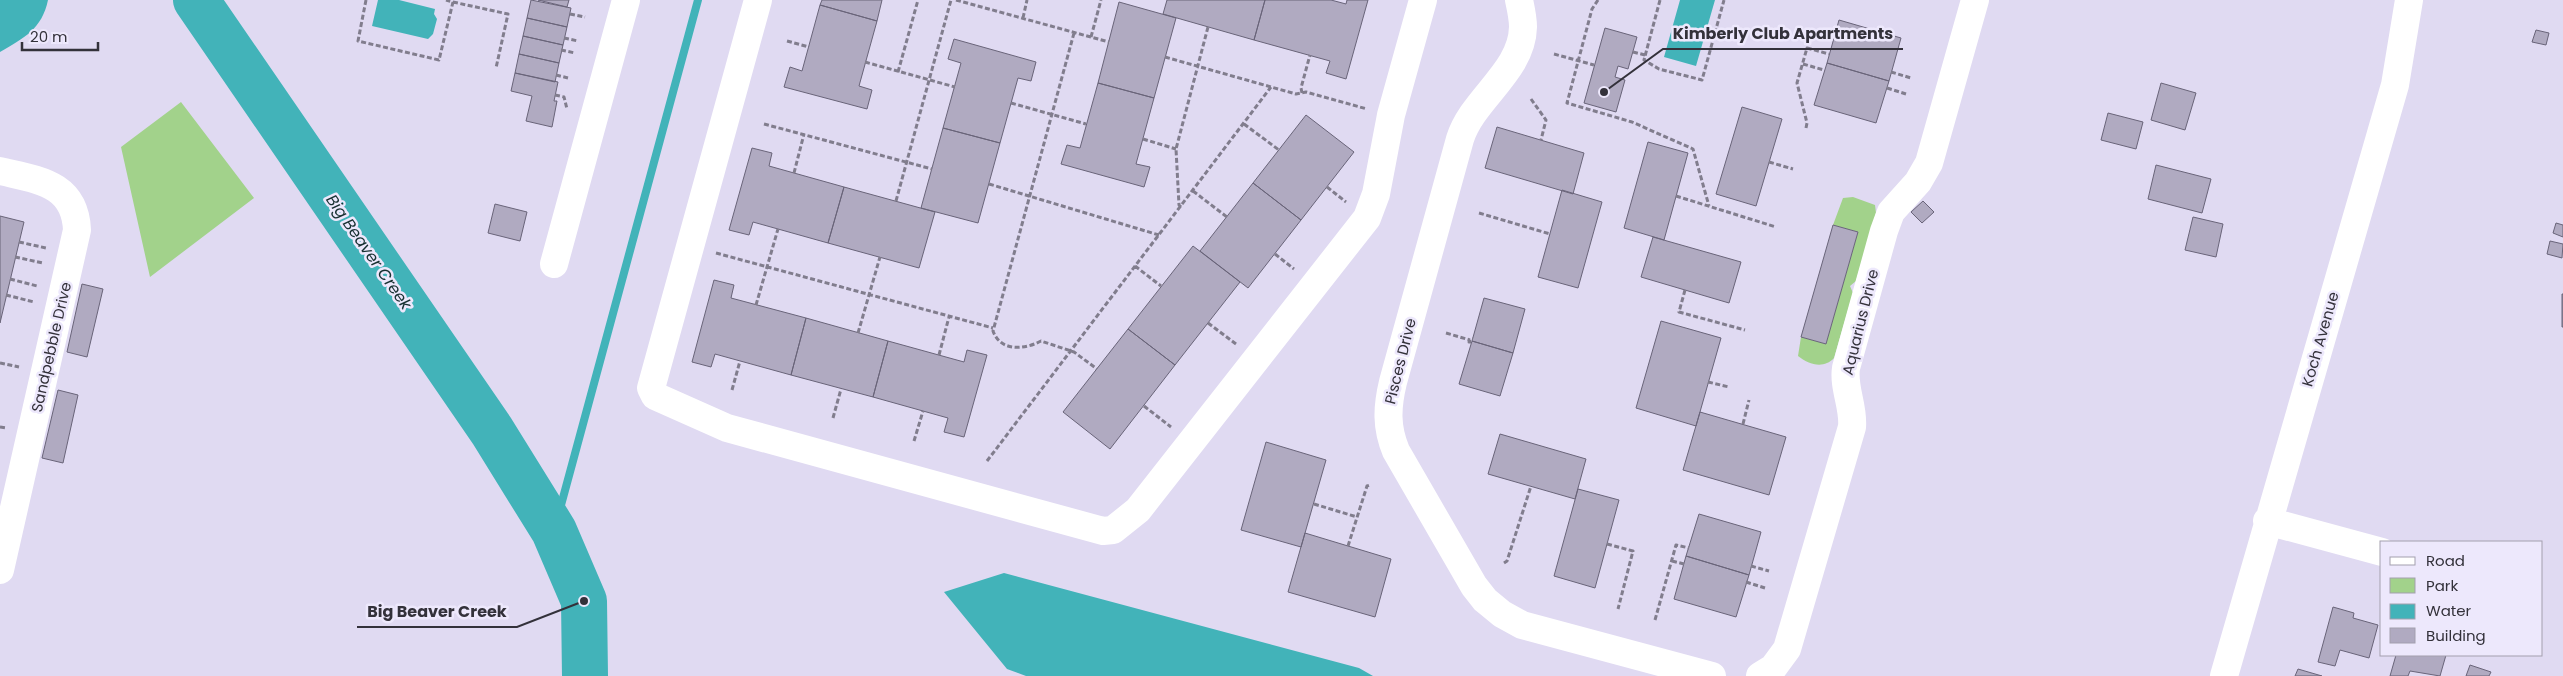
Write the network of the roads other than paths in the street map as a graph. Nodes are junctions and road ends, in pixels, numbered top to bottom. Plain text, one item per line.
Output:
1 (626, 0) edge
2 (758, 0) edge
3 (1423, 0) edge
4 (1519, 0) edge
5 (1975, 0) edge
6 (2410, 0) edge
7 (0, 171) edge
8 (554, 264) dead end
9 (2267, 521) junction
10 (2380, 551) edge
11 (0, 570) edge
12 (1712, 676) edge
13 (1761, 676) edge
14 (2224, 676) edge

1 - 8 street
2 - 3 street
4 - 12 street, Pisces Drive
5 - 13 street, Aquarius Drive
6 - 9 street, Koch Avenue
7 - 11 street, Sandpebble Drive
9 - 10 street
9 - 14 street, Koch Avenue

